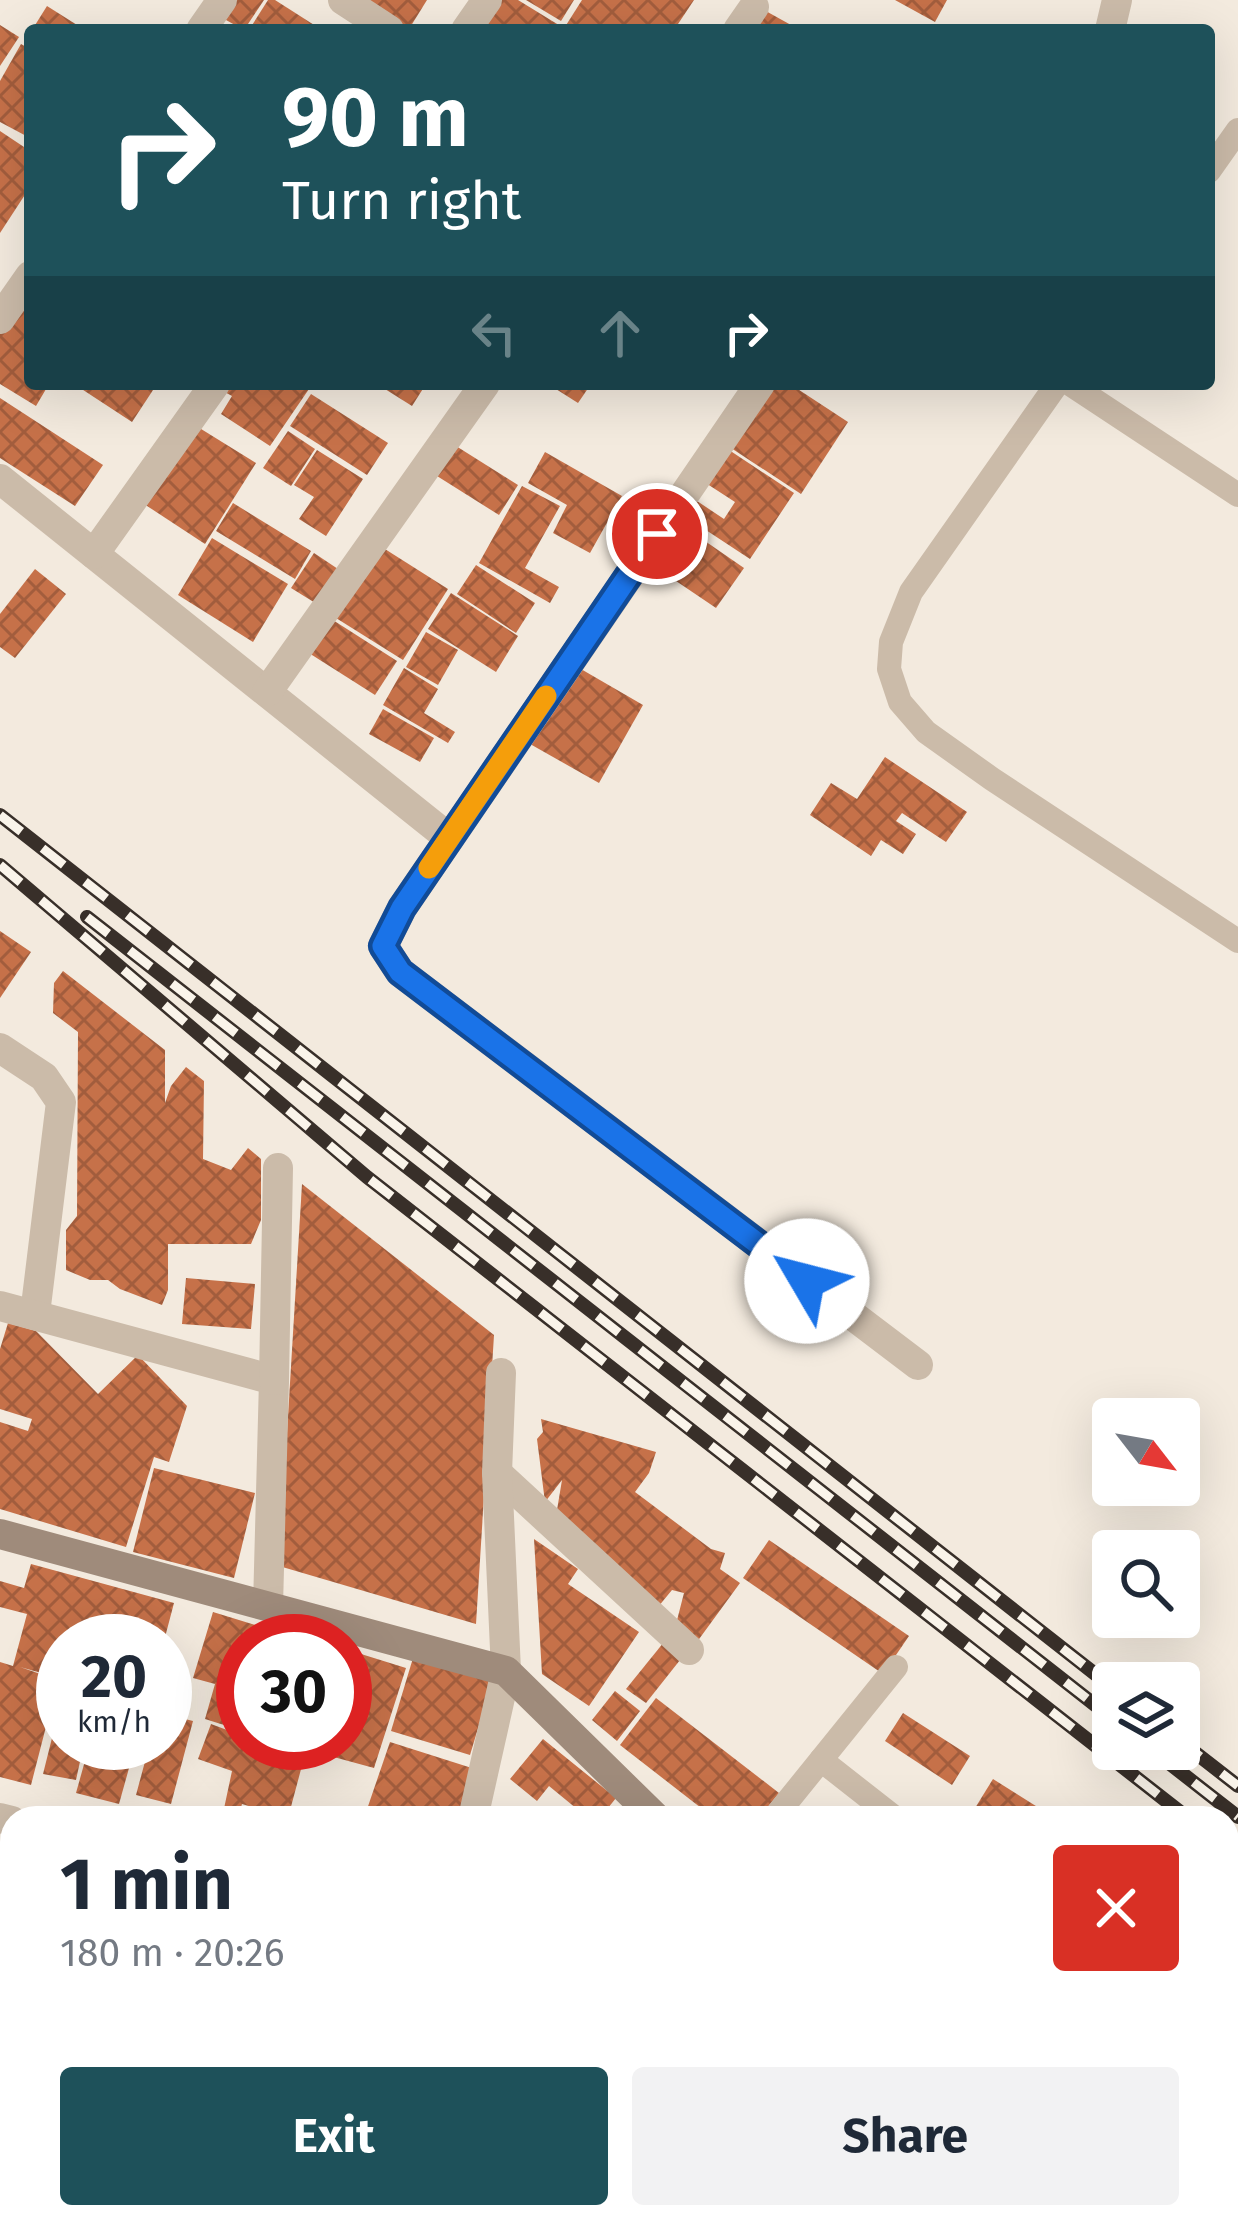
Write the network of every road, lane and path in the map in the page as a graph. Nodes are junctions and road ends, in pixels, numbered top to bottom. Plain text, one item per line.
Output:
1 (343, 0) edge
2 (380, 24) edge
3 (1238, 130) edge
4 (1215, 163) edge
5 (24, 285) edge
6 (0, 319) edge
7 (211, 390) edge
8 (481, 390) edge
9 (756, 390) edge
10 (1053, 390) edge
11 (1079, 390) edge
12 (0, 479) edge
13 (1238, 495) edge
14 (94, 554) junction
15 (267, 692) junction
16 (449, 838) junction
17 (1238, 941) edge
18 (0, 1048) edge
19 (278, 1168) dead end
20 (0, 1306) edge
21 (35, 1315) junction
22 (918, 1365) dead end
23 (501, 1373) dead end
24 (274, 1380) junction
25 (497, 1473) junction
26 (0, 1534) edge
27 (268, 1606) junction
28 (689, 1651) dead end
29 (896, 1667) dead end
30 (506, 1671) junction
31 (821, 1760) junction
32 (475, 1806) edge
33 (644, 1806) edge
34 (784, 1806) edge
35 (880, 1806) edge

1 - 2 street
3 - 4 lane
5 - 6 street
7 - 14 street
8 - 15 street
9 - 16 street
10 - 17 lane
11 - 13 lane
12 - 14 street
14 - 15 street
15 - 16 street
16 - 22 street
18 - 21 street
19 - 24 street
20 - 21 street
21 - 24 street
23 - 25 street
24 - 27 street
25 - 28 street
25 - 30 street
26 - 27 street
27 - 30 street
29 - 31 lane
30 - 32 street
30 - 33 street
31 - 34 lane
31 - 35 lane

